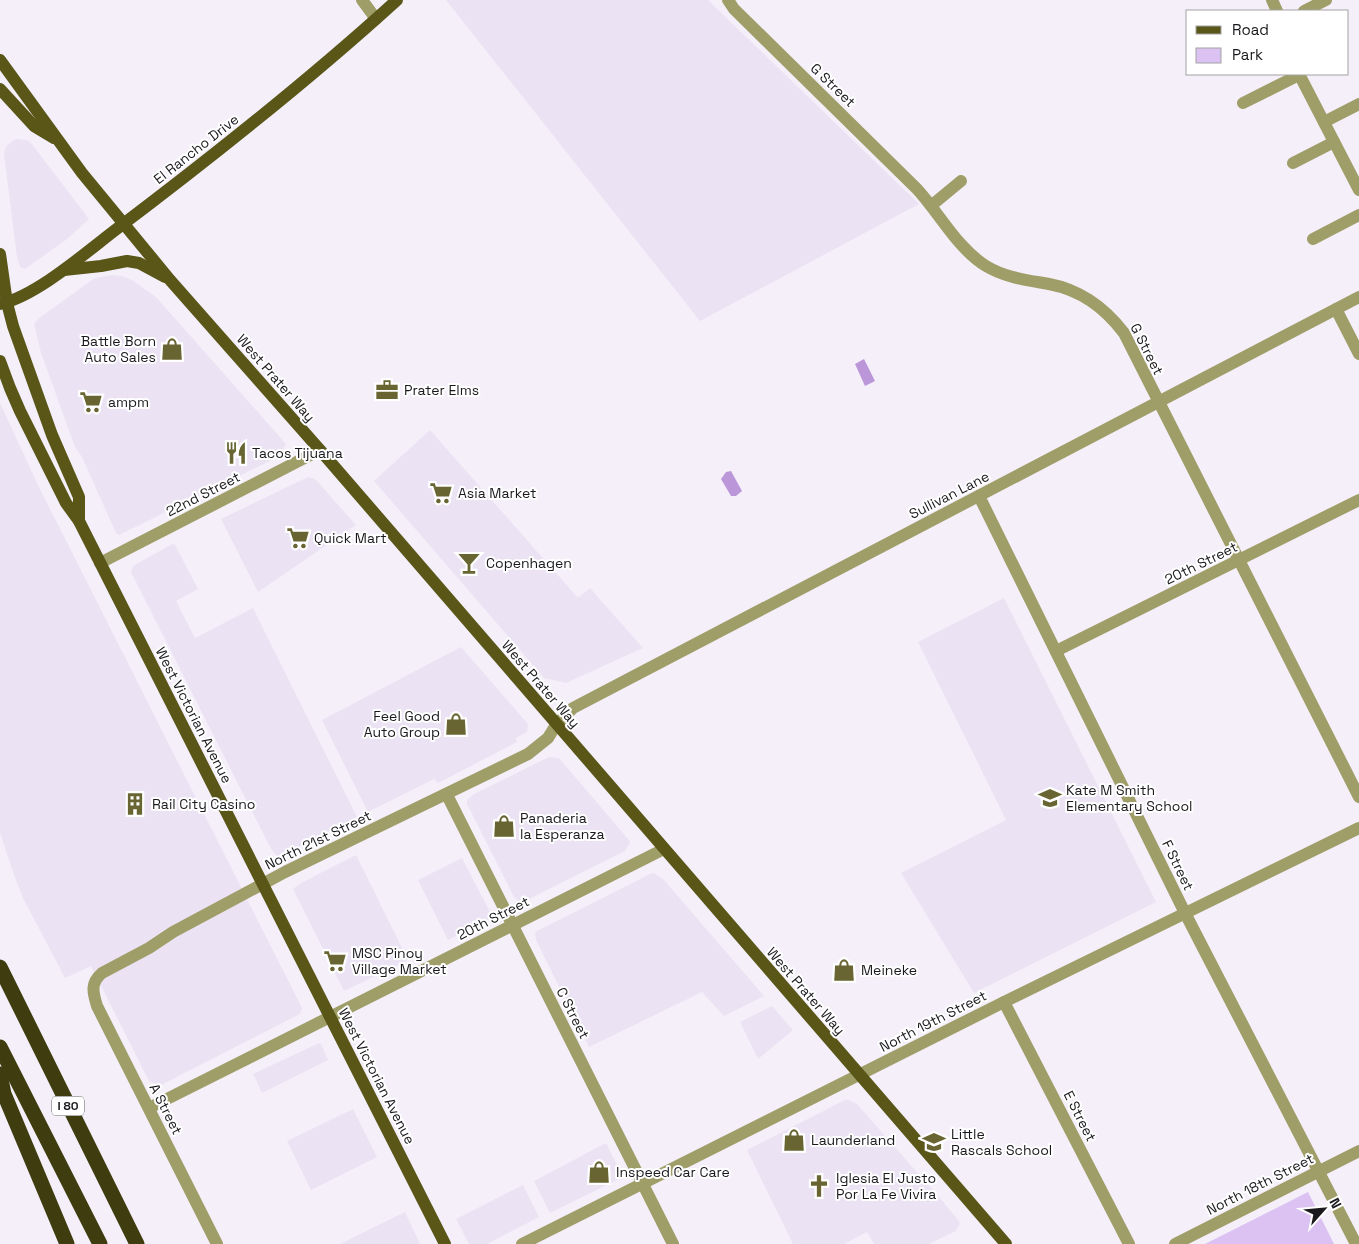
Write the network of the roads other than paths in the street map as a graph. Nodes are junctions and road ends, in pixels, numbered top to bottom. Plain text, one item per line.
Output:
1 (362, 0) edge
2 (397, 0) edge
3 (728, 0) edge
4 (1326, 0) edge
5 (1306, 10) edge
6 (376, 19) junction
7 (0, 60) edge
8 (1297, 75) edge
9 (1300, 75) edge
10 (0, 89) edge
11 (1243, 103) dead end
12 (1359, 104) edge
13 (1324, 122) junction
14 (58, 141) junction
15 (1334, 142) junction
16 (1293, 164) dead end
17 (961, 181) dead end
18 (1359, 190) edge
19 (932, 205) junction
20 (1359, 215) edge
21 (123, 224) junction
22 (1313, 239) dead end
23 (0, 254) edge
24 (62, 270) junction
25 (170, 280) junction
26 (1359, 298) edge
27 (4, 304) edge
28 (1336, 309) junction
29 (1359, 354) edge
30 (0, 361) edge
31 (0, 377) edge
32 (10, 388) junction
33 (1157, 402) junction
34 (320, 450) junction
35 (979, 496) junction
36 (1359, 500) edge
37 (79, 521) junction
38 (1240, 561) junction
39 (100, 563) junction
40 (1056, 651) junction
41 (556, 725) junction
42 (447, 795) junction
43 (1359, 797) edge
44 (1359, 828) edge
45 (664, 848) junction
46 (263, 884) junction
47 (1185, 913) junction
48 (512, 925) junction
49 (0, 967) edge
50 (93, 985) joint
51 (1004, 1002) junction
52 (330, 1017) junction
53 (0, 1047) edge
54 (0, 1074) edge
55 (860, 1075) junction
56 (149, 1108) junction
57 (1359, 1151) edge
58 (1320, 1171) junction
59 (642, 1183) junction
60 (67, 1244) edge
61 (100, 1244) edge
62 (137, 1244) edge
63 (217, 1244) edge
64 (445, 1244) edge
65 (522, 1244) edge
66 (673, 1244) edge
67 (1006, 1244) edge
68 (1129, 1244) edge
69 (1175, 1244) edge
70 (1356, 1244) edge

1 - 6 street
2 - 6 main road, El Rancho Drive
3 - 19 street, G Street
4 - 5 street
6 - 21 main road, El Rancho Drive
7 - 14 main road, West Prater Way
8 - 11 street
9 - 13 street
10 - 14 main road, West Prater Way
12 - 13 street
13 - 15 street
14 - 21 main road, West Prater Way
15 - 16 street
15 - 18 street
17 - 19 street
19 - 33 street, G Street
20 - 22 street
21 - 24 main road, El Rancho Drive
21 - 25 main road, West Prater Way
23 - 27 main road, West Victorian Avenue
24 - 25 main road
24 - 27 main road, El Rancho Drive
25 - 34 main road, West Prater Way
26 - 28 street, Sullivan Lane
27 - 37 main road, West Victorian Avenue
28 - 29 street
28 - 33 street, Sullivan Lane
30 - 32 main road, West Victorian Avenue
31 - 32 main road
32 - 37 main road, West Victorian Avenue
33 - 35 street, Sullivan Lane
33 - 38 street, G Street
34 - 39 street, 22nd Street
34 - 41 main road, West Prater Way
35 - 40 street, F Street
35 - 41 street, Sullivan Lane
36 - 38 street, 20th Street
37 - 39 main road, West Victorian Avenue
38 - 40 street, 20th Street
38 - 43 street, G Street
39 - 46 main road, West Victorian Avenue
40 - 47 street, F Street
41 - 42 street, North 21st Street
41 - 45 main road, West Prater Way
42 - 46 street, North 21st Street
42 - 48 street, C Street
44 - 47 street, North 19th Street
45 - 48 street, 20th Street
45 - 55 main road, West Prater Way
46 - 50 street, North 21st Street
46 - 52 main road, West Victorian Avenue
47 - 51 street, North 19th Street
47 - 58 street, F Street
48 - 52 street, 20th Street
48 - 59 street, C Street
49 - 62 highway, I 80
50 - 56 street, A Street
51 - 55 street, North 19th Street
51 - 68 street, E Street
52 - 56 street, 20th Street
52 - 64 main road, West Victorian Avenue
53 - 61 highway, I 80
54 - 60 highway
55 - 59 street, North 19th Street
55 - 67 main road, West Prater Way
56 - 63 street, A Street
57 - 58 street, North 18th Street
58 - 69 street, North 18th Street
58 - 70 street, F Street
59 - 65 street, North 19th Street
59 - 66 street, C Street

